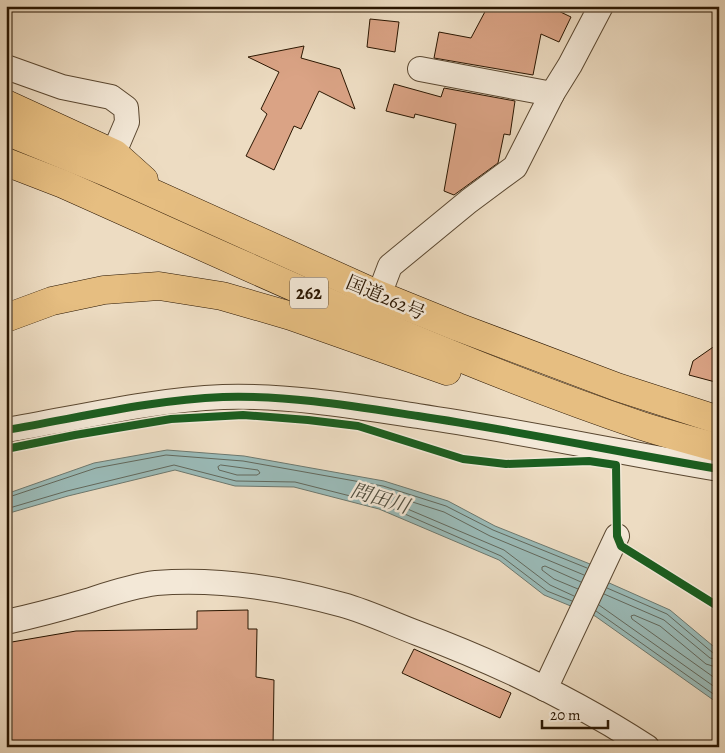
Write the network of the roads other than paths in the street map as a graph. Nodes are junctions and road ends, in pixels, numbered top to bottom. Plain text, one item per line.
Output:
1 (601, 6) edge
2 (6, 67) edge
3 (420, 69) dead end
4 (552, 94) junction
5 (6, 104) edge
6 (6, 132) edge
7 (6, 162) edge
8 (110, 163) junction
9 (380, 295) junction
10 (6, 318) edge
11 (615, 416) junction
12 (719, 420) edge
13 (6, 430) edge
14 (719, 448) edge
15 (719, 469) edge
16 (614, 540) dead end
17 (6, 622) edge
18 (548, 684) junction
19 (647, 747) edge

1 - 4 street
2 - 8 street
3 - 4 street
4 - 9 street
5 - 8 highway
6 - 8 highway
7 - 11 highway, 国道262号 / 262
8 - 9 highway, 国道262号 / 262
9 - 12 highway, 国道262号 / 262
10 - 11 highway
11 - 14 highway, 国道262号 / 262
13 - 15 street
16 - 18 street
17 - 18 street
18 - 19 street

